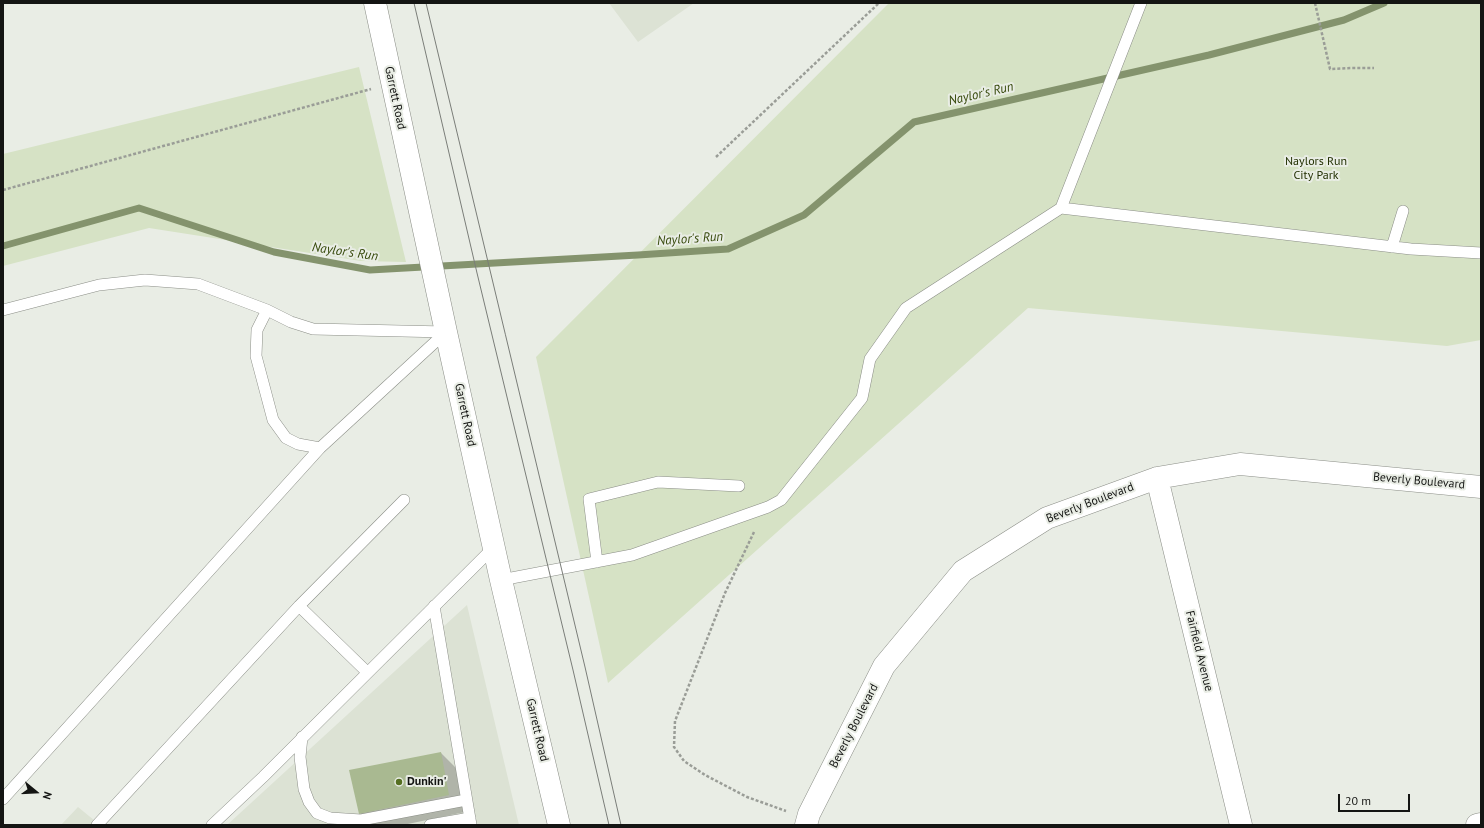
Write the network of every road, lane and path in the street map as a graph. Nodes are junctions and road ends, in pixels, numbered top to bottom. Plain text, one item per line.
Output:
1 (375, 3) edge
2 (879, 3) edge
3 (1141, 3) edge
4 (1315, 3) edge
5 (1374, 68) dead end
6 (392, 83) junction
7 (716, 157) dead end
8 (3, 190) edge
9 (1061, 208) junction
10 (1403, 211) dead end
11 (1392, 247) junction
12 (1481, 253) edge
13 (3, 310) edge
14 (267, 310) junction
15 (446, 332) junction
16 (320, 448) junction
17 (1157, 478) junction
18 (739, 486) dead end
19 (1481, 486) edge
20 (404, 500) dead end
21 (768, 506) junction
22 (495, 546) junction
23 (597, 562) junction
24 (501, 580) junction
25 (300, 606) junction
26 (434, 606) junction
27 (367, 672) junction
28 (302, 737) junction
29 (3, 800) edge
30 (466, 800) junction
31 (470, 822) edge
32 (807, 822) edge
33 (1481, 824) edge
34 (97, 825) edge
35 (212, 825) edge
36 (430, 825) edge
37 (560, 825) edge
38 (1241, 825) edge
39 (1477, 825) edge

1 - 6 street, Garrett Road
2 - 7 path
3 - 9 lane
4 - 5 path
6 - 8 path
6 - 15 street, Garrett Road
9 - 11 lane
9 - 21 lane
10 - 11 lane
11 - 12 lane
13 - 14 lane
14 - 15 lane
14 - 16 lane
15 - 16 lane
15 - 22 street, Garrett Road
16 - 29 lane
17 - 19 street, Beverly Boulevard
17 - 32 street, Beverly Boulevard
17 - 38 street, Fairfield Avenue
18 - 23 lane
20 - 25 lane
21 - 23 lane
21 - 32 path
22 - 24 street, Garrett Road
22 - 26 lane
23 - 24 lane
24 - 37 street, Garrett Road
25 - 27 lane
25 - 34 lane
26 - 27 lane
26 - 30 lane
27 - 28 lane
28 - 30 lane
28 - 35 lane
30 - 31 lane
31 - 36 lane
33 - 39 street

